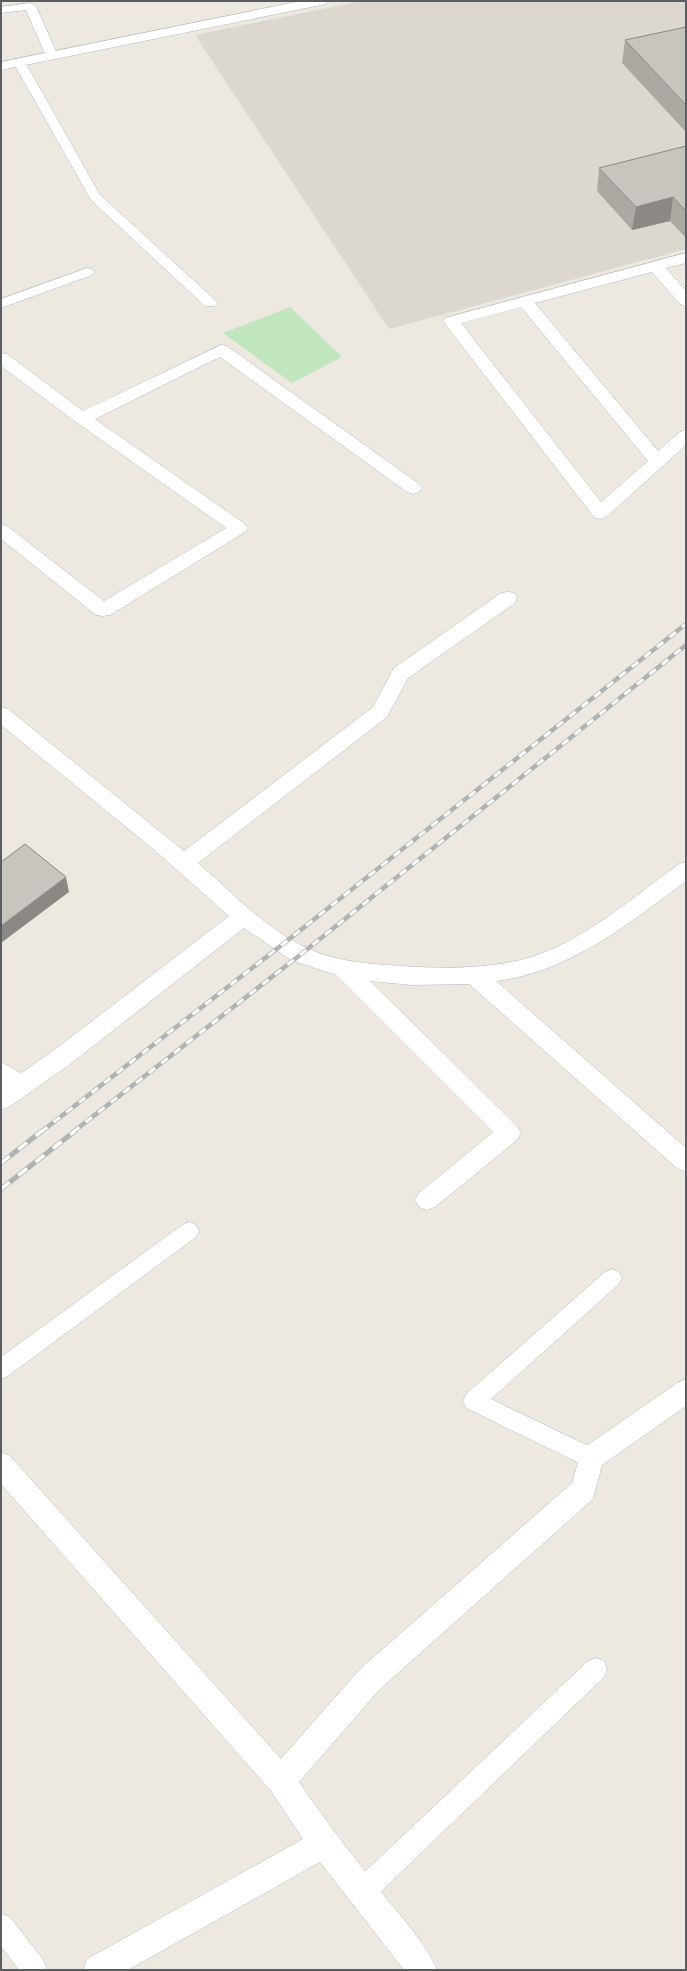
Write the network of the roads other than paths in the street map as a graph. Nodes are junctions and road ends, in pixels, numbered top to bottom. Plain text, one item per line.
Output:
1 (321, 1) edge
2 (1, 10) edge
3 (52, 56) junction
4 (19, 62) junction
5 (1, 66) edge
6 (686, 258) edge
7 (655, 266) junction
8 (87, 272) dead end
9 (525, 301) junction
10 (686, 301) edge
11 (210, 303) dead end
12 (1, 304) edge
13 (1, 358) edge
14 (82, 418) junction
15 (686, 436) edge
16 (658, 462) junction
17 (412, 488) dead end
18 (1, 530) edge
19 (508, 598) dead end
20 (1, 714) edge
21 (184, 862) junction
22 (686, 870) edge
23 (244, 916) junction
24 (344, 969) junction
25 (475, 976) junction
26 (1, 1072) edge
27 (22, 1086) junction
28 (1, 1100) edge
29 (686, 1162) edge
30 (427, 1200) dead end
31 (189, 1231) dead end
32 (612, 1278) dead end
33 (1, 1369) edge
34 (686, 1391) edge
35 (591, 1458) junction
36 (1, 1465) edge
37 (596, 1669) dead end
38 (281, 1781) junction
39 (324, 1844) junction
40 (363, 1891) junction
41 (1, 1926) edge
42 (35, 1970) edge
43 (98, 1970) edge
44 (422, 1970) edge

1 - 3 street
2 - 3 lane
3 - 4 street
4 - 5 street
4 - 11 lane
6 - 7 street
7 - 9 street
7 - 10 street
8 - 12 lane
9 - 16 street
9 - 16 street
13 - 14 street
14 - 17 street
14 - 18 street
15 - 16 street
19 - 21 street
20 - 21 street
21 - 23 street
22 - 25 street
23 - 24 street
23 - 27 street
24 - 25 street
24 - 30 street
25 - 29 street
26 - 27 street
27 - 28 street
31 - 33 lane
32 - 35 lane
34 - 35 street
35 - 38 street
36 - 38 street
37 - 40 lane
38 - 39 street
39 - 40 street
39 - 43 street
40 - 44 street
41 - 42 lane

